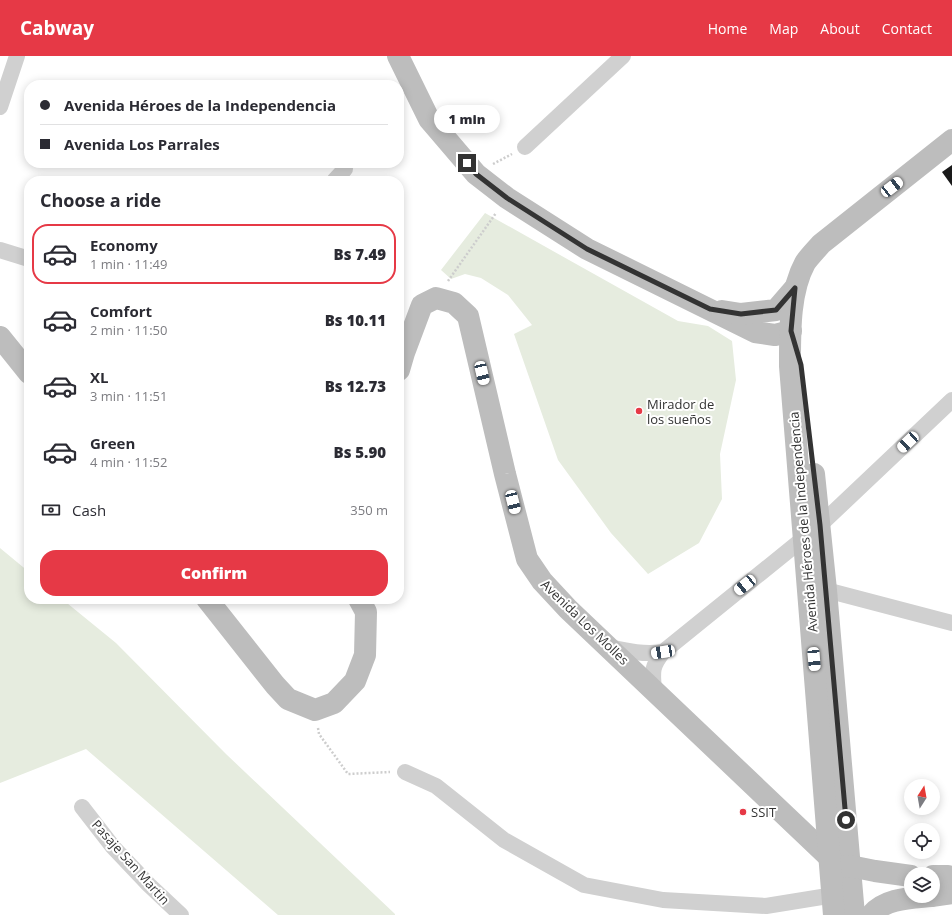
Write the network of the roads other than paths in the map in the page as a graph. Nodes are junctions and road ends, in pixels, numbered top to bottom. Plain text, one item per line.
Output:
1 (17, 56) edge
2 (398, 56) edge
3 (622, 56) edge
4 (0, 107) edge
5 (952, 140) edge
6 (525, 147) road end
7 (345, 170) dead end
8 (339, 176) edge
9 (0, 250) edge
10 (24, 257) edge
11 (795, 288) junction
12 (710, 309) junction
13 (791, 331) junction
14 (0, 337) edge
15 (404, 353) edge
16 (24, 367) edge
17 (952, 400) edge
18 (812, 531) junction
19 (826, 590) junction
20 (211, 604) edge
21 (362, 604) edge
22 (952, 623) edge
23 (609, 647) junction
24 (663, 652) junction
25 (654, 689) junction
26 (405, 772) road end
27 (82, 807) dead end
28 (837, 863) junction
29 (904, 875) edge
30 (940, 876) edge
31 (952, 878) edge
32 (952, 893) edge
33 (940, 895) edge
34 (904, 898) edge
35 (834, 905) edge
36 (181, 915) edge
37 (854, 915) edge
38 (871, 915) edge

1 - 4 street
2 - 12 street
3 - 6 street
5 - 11 street
7 - 8 street
9 - 10 street
11 - 12 street
11 - 13 street, Avenida Héroes de la Independencia
12 - 13 street
13 - 18 street, Avenida Héroes de la Independencia
14 - 16 street
15 - 23 street, Avenida Los Molles
17 - 18 street
18 - 19 street, Avenida Héroes de la Independencia
18 - 24 street
18 - 28 street, Avenida Héroes de la Independencia
19 - 22 street
19 - 28 street, Avenida Héroes de la Independencia
20 - 21 street
23 - 24 street
23 - 25 street, Avenida Los Molles
24 - 25 street
25 - 28 street, Avenida Los Molles
26 - 35 street
27 - 36 street, Pasaje San Martin
28 - 29 street
28 - 35 street, Avenida Héroes de la Independencia
28 - 37 street, Avenida Héroes de la Independencia
30 - 31 street
32 - 33 street
34 - 38 street

